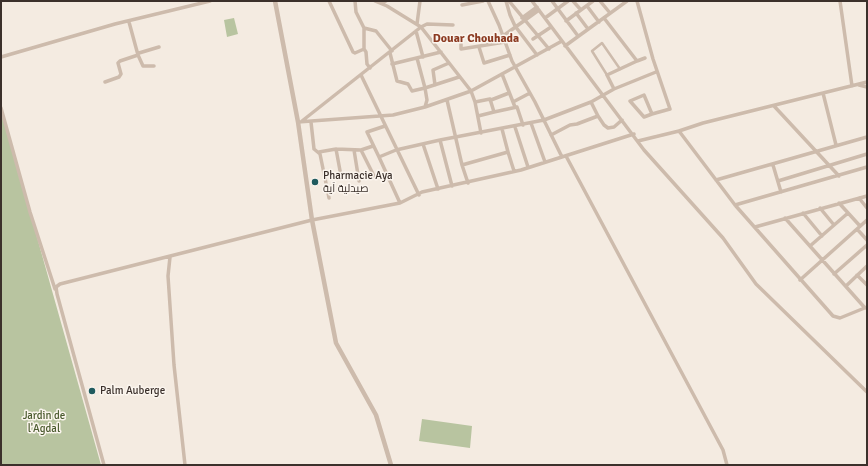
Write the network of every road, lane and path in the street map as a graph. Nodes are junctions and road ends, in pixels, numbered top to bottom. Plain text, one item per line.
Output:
1 (210, 1) edge
2 (275, 1) edge
3 (329, 1) edge
4 (355, 1) edge
5 (375, 1) edge
6 (384, 1) edge
7 (420, 1) edge
8 (482, 1) edge
9 (488, 1) edge
10 (507, 1) edge
11 (532, 1) edge
12 (552, 1) edge
13 (568, 1) edge
14 (573, 1) edge
15 (594, 1) edge
16 (600, 1) edge
17 (619, 1) edge
18 (627, 1) edge
19 (637, 1) edge
20 (840, 1) edge
21 (462, 5) dead end
22 (621, 5) junction
23 (387, 6) junction
24 (586, 6) junction
25 (557, 8) junction
26 (538, 9) junction
27 (581, 10) junction
28 (576, 13) junction
29 (610, 13) junction
30 (545, 18) junction
31 (604, 18) junction
32 (524, 19) junction
33 (566, 20) junction
34 (129, 22) junction
35 (599, 22) junction
36 (417, 24) junction
37 (453, 25) dead end
38 (516, 26) junction
39 (421, 27) junction
40 (551, 27) junction
41 (364, 28) junction
42 (588, 29) junction
43 (416, 31) junction
44 (503, 36) junction
45 (578, 36) junction
46 (538, 37) junction
47 (533, 39) dead end
48 (562, 41) junction
49 (461, 42) dead end
50 (505, 42) junction
51 (565, 46) junction
52 (159, 47) dead end
53 (479, 47) junction
54 (364, 49) junction
55 (548, 49) junction
56 (391, 52) junction
57 (442, 52) junction
58 (138, 54) junction
59 (510, 55) junction
60 (537, 55) junction
61 (1, 57) edge
62 (423, 57) junction
63 (417, 58) junction
64 (645, 58) dead end
65 (637, 61) junction
66 (392, 64) junction
67 (449, 64) junction
68 (154, 66) dead end
69 (516, 67) junction
70 (370, 68) junction
71 (621, 69) junction
72 (656, 72) junction
73 (502, 74) junction
74 (361, 75) junction
75 (607, 75) junction
76 (459, 78) junction
77 (105, 82) dead end
78 (867, 82) edge
79 (435, 85) junction
80 (859, 85) junction
81 (852, 86) junction
82 (867, 87) edge
83 (425, 88) junction
84 (614, 89) junction
85 (471, 91) junction
86 (509, 93) junction
87 (530, 93) junction
88 (823, 93) junction
89 (603, 96) junction
90 (447, 100) junction
91 (491, 100) junction
92 (475, 102) junction
93 (513, 102) junction
94 (591, 102) junction
95 (774, 106) junction
96 (425, 107) junction
97 (515, 107) junction
98 (1, 108) edge
99 (494, 112) junction
100 (652, 114) junction
101 (380, 116) junction
102 (478, 116) junction
103 (598, 116) junction
104 (544, 120) junction
105 (622, 120) junction
106 (300, 122) junction
107 (311, 122) junction
108 (531, 123) junction
109 (523, 125) junction
110 (385, 126) junction
111 (515, 127) junction
112 (502, 129) junction
113 (679, 131) junction
114 (481, 133) junction
115 (634, 134) junction
116 (551, 135) junction
117 (867, 137) edge
118 (456, 138) junction
119 (440, 140) junction
120 (638, 140) junction
121 (423, 144) junction
122 (836, 145) junction
123 (373, 146) junction
124 (336, 149) junction
125 (354, 150) junction
126 (361, 150) junction
127 (396, 150) junction
128 (319, 152) junction
129 (508, 152) junction
130 (817, 152) junction
131 (867, 154) edge
132 (379, 157) junction
133 (564, 157) junction
134 (545, 162) junction
135 (462, 165) junction
136 (773, 165) junction
137 (831, 165) junction
138 (528, 167) junction
139 (867, 167) edge
140 (514, 172) junction
141 (341, 176) dead end
142 (374, 176) dead end
143 (839, 176) junction
144 (716, 180) junction
145 (359, 181) dead end
146 (778, 181) junction
147 (468, 183) junction
148 (452, 186) junction
149 (438, 189) junction
150 (781, 192) junction
151 (419, 195) junction
152 (867, 196) edge
153 (329, 198) dead end
154 (858, 198) junction
155 (400, 203) junction
156 (839, 203) junction
157 (735, 205) junction
158 (820, 208) junction
159 (867, 208) edge
160 (803, 213) junction
161 (848, 213) junction
162 (785, 218) junction
163 (312, 220) junction
164 (867, 220) edge
165 (834, 225) junction
166 (860, 226) junction
167 (755, 227) junction
168 (857, 229) junction
169 (822, 236) junction
170 (867, 240) edge
171 (867, 245) edge
172 (810, 246) junction
173 (170, 257) junction
174 (822, 259) junction
175 (867, 266) edge
176 (834, 274) junction
177 (857, 275) junction
178 (800, 280) junction
179 (867, 285) edge
180 (846, 286) junction
181 (58, 298) junction
182 (866, 308) edge
183 (867, 392) edge
184 (104, 465) edge
185 (185, 465) edge
186 (391, 465) edge
187 (727, 465) edge

1 - 34 street
2 - 106 street
3 - 54 street
4 - 41 street
5 - 23 street
6 - 23 street
7 - 36 street
8 - 21 street
9 - 44 street
10 - 32 street
10 - 38 street
11 - 26 street
12 - 25 street
13 - 25 street
14 - 27 street
15 - 24 street
16 - 29 street
17 - 22 street
18 - 22 street
19 - 72 street
20 - 81 street
22 - 29 street
23 - 36 street
24 - 27 street
24 - 35 street
25 - 30 street
25 - 33 street
26 - 30 street
26 - 32 street
27 - 28 street
28 - 33 street
28 - 42 street
29 - 31 street
30 - 40 street
31 - 35 street
31 - 65 street
32 - 38 street
32 - 46 street
33 - 45 street
34 - 58 street
34 - 61 street
35 - 42 street
36 - 39 street
37 - 39 street
38 - 44 street
38 - 60 street
39 - 43 street
39 - 57 street
40 - 46 street
40 - 48 street
41 - 54 street
41 - 56 street
42 - 45 street
43 - 56 street
43 - 62 street
44 - 50 street
45 - 51 street
46 - 47 street
46 - 55 street
48 - 51 street
48 - 55 street
49 - 53 street
50 - 53 street
50 - 59 street
51 - 89 street
52 - 58 street
53 - 59 street
54 - 70 street
55 - 60 street
56 - 66 street
56 - 70 street
57 - 62 street
57 - 67 street
58 - 68 street
58 - 77 street
59 - 69 street
60 - 69 street
62 - 63 street
63 - 66 street
63 - 83 street
64 - 65 street
65 - 71 street
66 - 83 street
67 - 76 street
67 - 79 street
69 - 73 street
69 - 87 street
70 - 74 street
71 - 75 street
71 - 75 street
72 - 84 street
72 - 100 street
73 - 85 street
73 - 86 street
74 - 101 street
74 - 106 street
75 - 84 street
76 - 79 street
76 - 85 street
78 - 80 street
79 - 83 street
80 - 81 street
80 - 82 street
81 - 88 street
83 - 96 street
84 - 89 street
85 - 90 street
85 - 92 street
86 - 91 street
86 - 93 street
87 - 93 street
87 - 104 street
88 - 95 street
88 - 122 street
89 - 94 street
89 - 105 street
90 - 96 street
90 - 118 street
91 - 92 street
91 - 99 street
92 - 102 street
93 - 97 street
94 - 103 street
94 - 104 street
95 - 113 street
95 - 130 street
96 - 101 street
97 - 99 street
97 - 109 street
98 - 181 street
99 - 102 street
100 - 100 street
101 - 107 street
101 - 110 street
102 - 114 street
103 - 105 street
103 - 116 street
104 - 108 street
104 - 116 street
105 - 115 street
106 - 107 street
106 - 163 street
107 - 128 street
108 - 109 street
108 - 134 street
109 - 111 street
110 - 123 street
110 - 127 street
111 - 112 street
111 - 138 street
112 - 114 street
112 - 129 street
113 - 120 street
113 - 144 street
114 - 118 street
115 - 120 street
115 - 133 street
116 - 133 street
117 - 122 street
118 - 119 street
118 - 135 street
119 - 121 street
119 - 148 street
120 - 183 street
121 - 127 street
121 - 149 street
122 - 130 street
123 - 126 street
123 - 132 street
124 - 125 street
124 - 128 street
124 - 141 street
125 - 126 street
125 - 145 street
126 - 142 street
127 - 132 street
127 - 151 street
128 - 153 street
129 - 135 street
129 - 140 street
130 - 136 street
130 - 137 street
131 - 137 street
132 - 155 street
133 - 134 street
133 - 187 street
134 - 138 street
135 - 147 street
136 - 144 street
136 - 146 street
137 - 143 street
137 - 146 street
138 - 140 street
139 - 143 street
140 - 147 street
143 - 150 street
144 - 157 street
146 - 150 street
147 - 148 street
148 - 149 street
149 - 151 street
150 - 157 street
151 - 155 street
152 - 154 street
154 - 156 street
154 - 159 street
155 - 163 street
156 - 158 street
156 - 161 street
157 - 167 street
158 - 160 street
158 - 165 street
160 - 162 street
160 - 169 street
161 - 165 street
161 - 166 street
162 - 167 street
162 - 172 street
163 - 173 street
163 - 186 street
164 - 166 street
165 - 169 street
166 - 168 street
167 - 178 street
168 - 170 street
168 - 174 street
169 - 172 street
171 - 176 street
172 - 174 street
173 - 181 street
173 - 185 street
174 - 176 street
174 - 178 street
175 - 177 street
176 - 180 street
177 - 179 street
177 - 180 street
178 - 182 street
180 - 182 street
181 - 184 street

